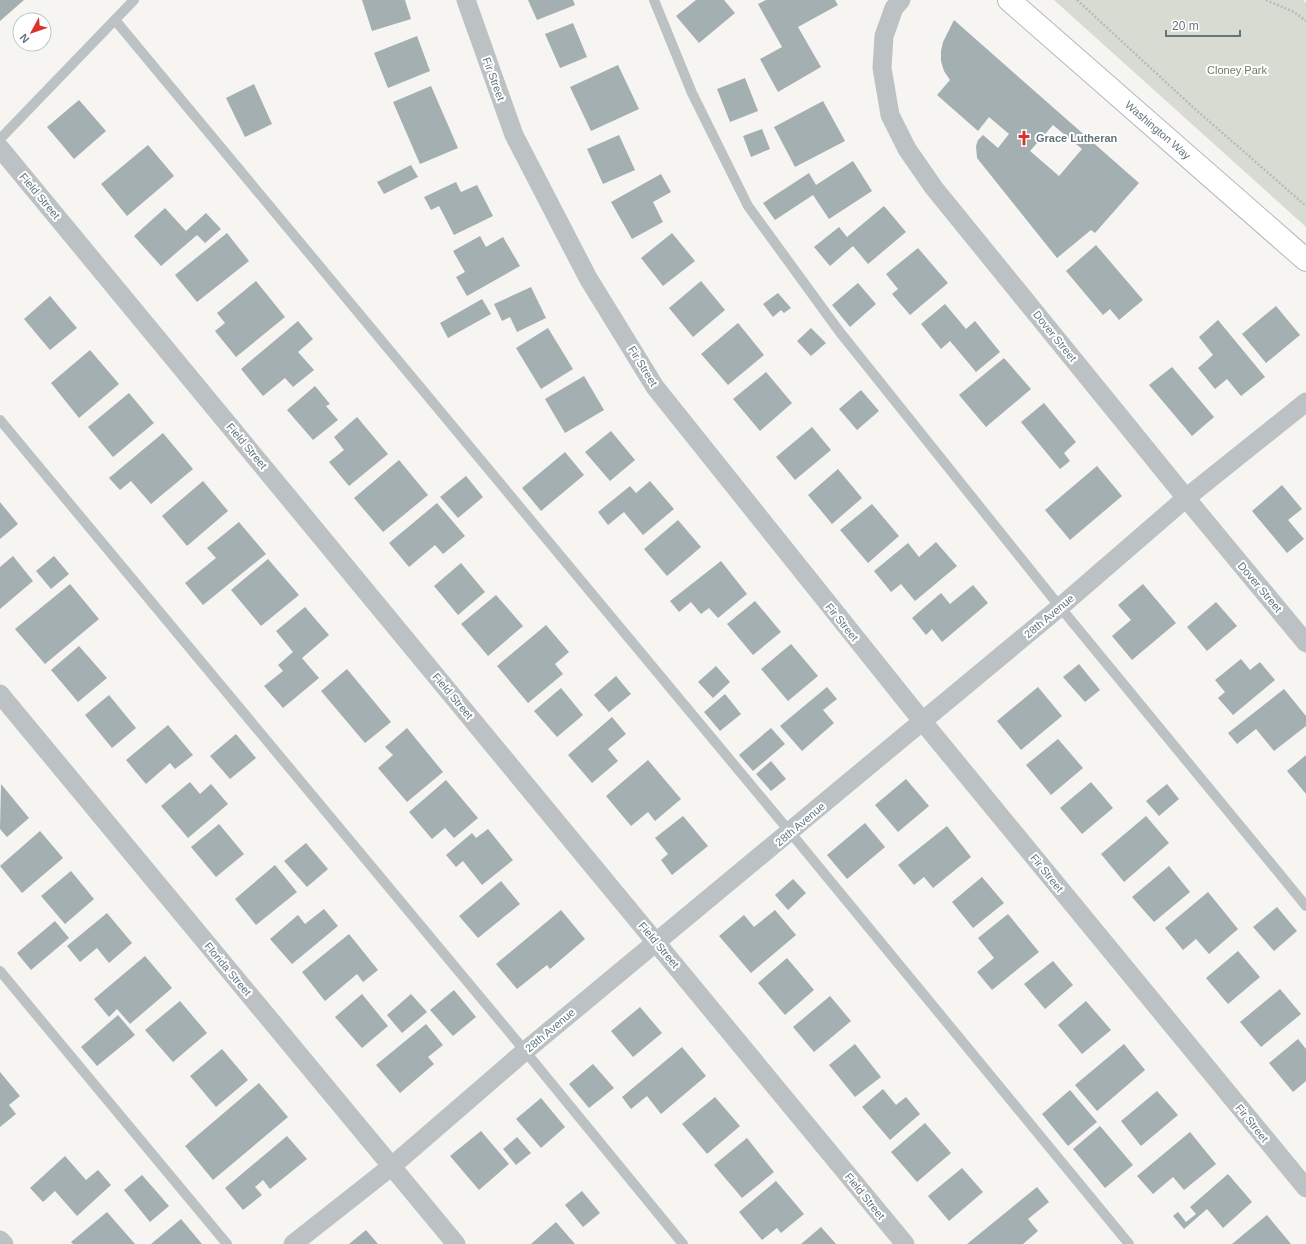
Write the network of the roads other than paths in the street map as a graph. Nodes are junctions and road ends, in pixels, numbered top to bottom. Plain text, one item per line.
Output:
1 (134, 0) edge
2 (466, 0) edge
3 (654, 0) edge
4 (901, 0) edge
5 (1009, 0) edge
6 (114, 20) junction
7 (0, 139) edge
8 (0, 148) edge
9 (1306, 260) edge
10 (1306, 402) edge
11 (0, 420) edge
12 (1186, 498) junction
13 (1060, 607) junction
14 (1306, 643) edge
15 (0, 694) edge
16 (923, 722) junction
17 (790, 832) junction
18 (1306, 906) edge
19 (656, 942) junction
20 (0, 971) edge
21 (525, 1051) junction
22 (392, 1166) junction
23 (1306, 1188) edge
24 (0, 1240) edge
25 (4, 1244) edge
26 (227, 1244) edge
27 (293, 1244) edge
28 (456, 1244) edge
29 (683, 1244) edge
30 (905, 1244) edge
31 (1129, 1244) edge

1 - 6 lane
2 - 16 street, Fir Street
3 - 13 lane
4 - 12 street, Dover Street
5 - 9 main road, Washington Way
6 - 7 lane
6 - 17 lane
8 - 19 street, Field Street
10 - 12 street, 28th Avenue
11 - 21 lane
12 - 13 street, 28th Avenue
12 - 14 street, Dover Street
13 - 16 street, 28th Avenue
13 - 18 lane
15 - 22 street, Florida Street
16 - 17 street, 28th Avenue
16 - 23 street, Fir Street
17 - 19 street, 28th Avenue
17 - 31 lane
19 - 21 street, 28th Avenue
19 - 30 street, Field Street
20 - 26 lane
21 - 22 street, 28th Avenue
21 - 29 lane
22 - 27 street, 28th Avenue
22 - 28 street, Florida Street
24 - 25 street

